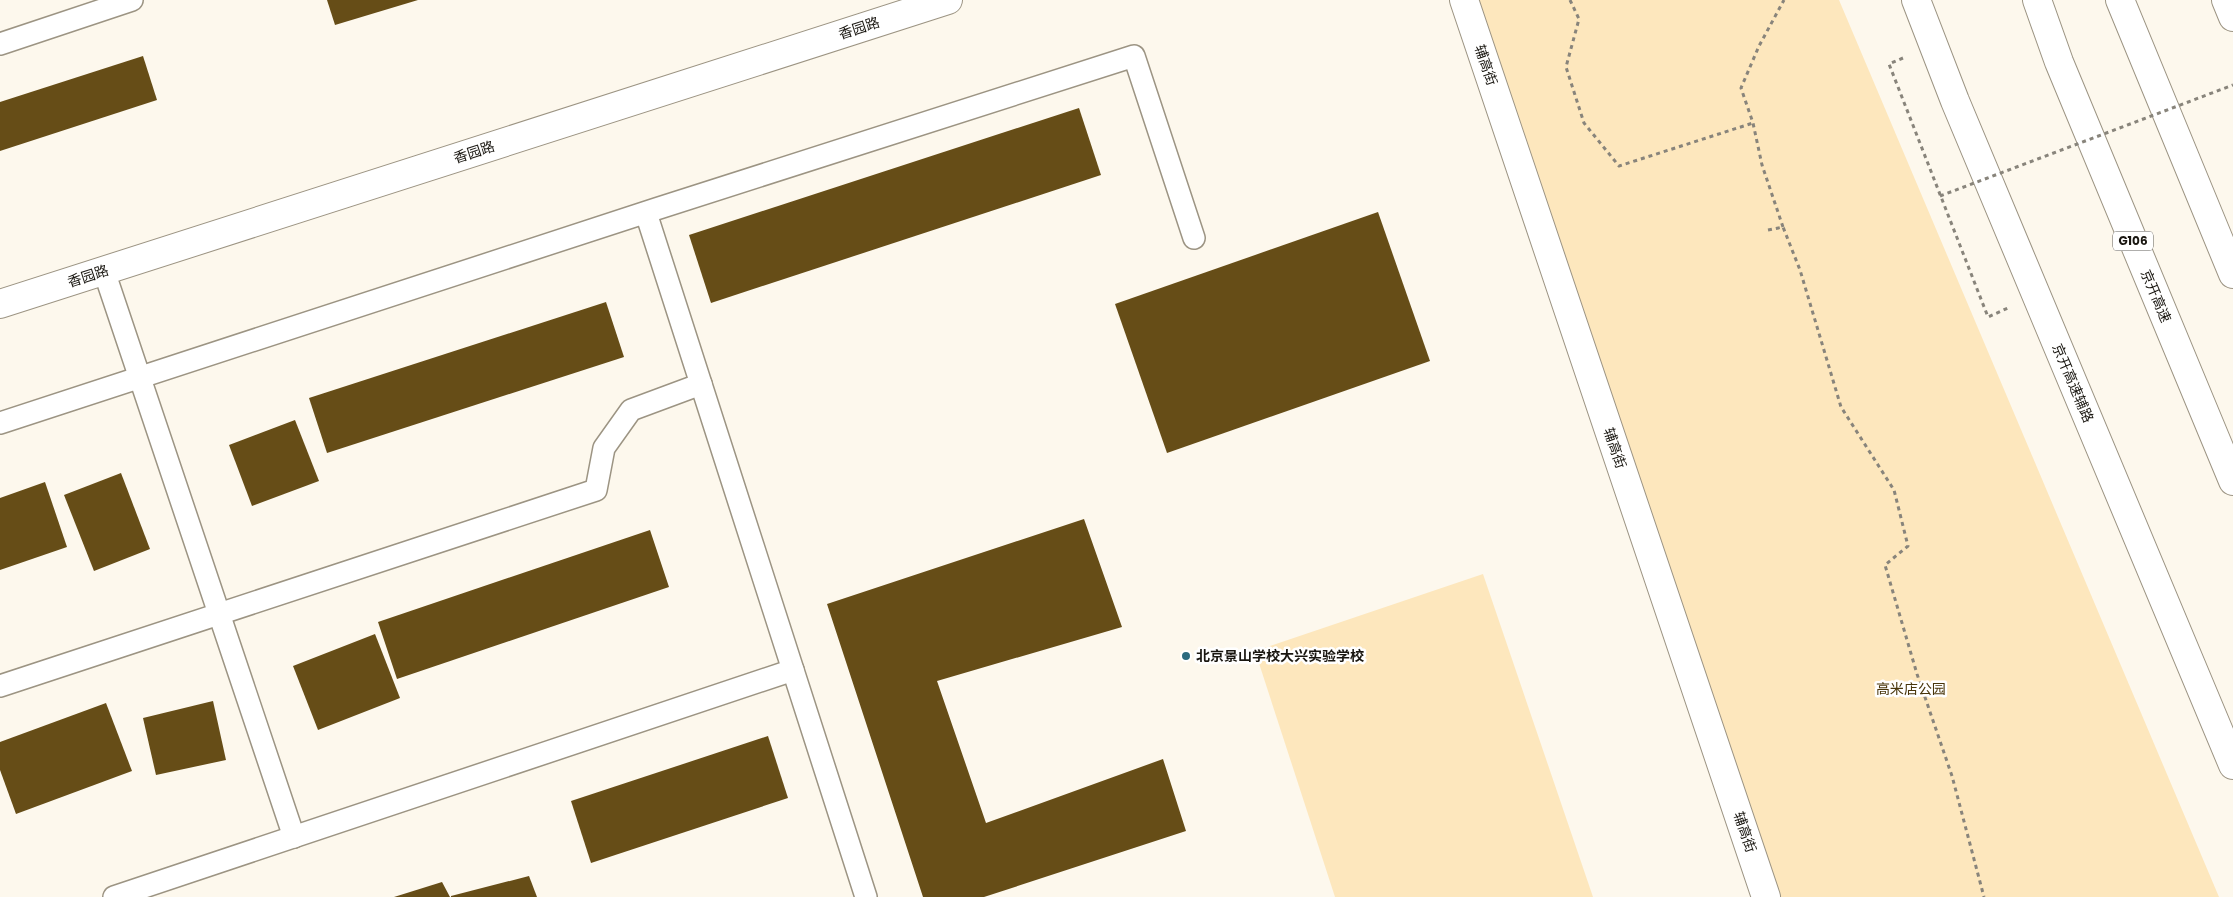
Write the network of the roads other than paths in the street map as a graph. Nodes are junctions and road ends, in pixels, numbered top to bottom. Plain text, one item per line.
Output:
1 (132, 0) edge
2 (948, 0) edge
3 (1464, 0) edge
4 (1916, 0) edge
5 (2037, 0) edge
6 (2120, 0) edge
7 (2226, 0) edge
8 (2233, 17) edge
9 (0, 44) edge
10 (646, 213) junction
11 (1194, 238) dead end
12 (104, 271) junction
13 (2233, 274) edge
14 (0, 304) edge
15 (139, 379) junction
16 (701, 384) junction
17 (0, 423) edge
18 (2233, 481) edge
19 (219, 616) junction
20 (793, 670) junction
21 (0, 686) edge
22 (2233, 765) edge
23 (294, 837) junction
24 (114, 897) edge
25 (866, 897) edge
26 (1766, 897) edge

1 - 9 lane
2 - 12 main road, 香园路
3 - 26 main road, 辅高街
4 - 22 main road, 京开高速辅路
5 - 18 main road, 京开高速 / G106
6 - 13 main road
7 - 8 main road
10 - 11 lane
10 - 15 lane
10 - 16 lane
12 - 14 main road, 香园路
12 - 15 lane
15 - 17 lane
15 - 19 lane
16 - 19 lane
16 - 20 lane
19 - 21 lane
19 - 23 lane
20 - 23 lane
20 - 25 lane
23 - 24 lane

